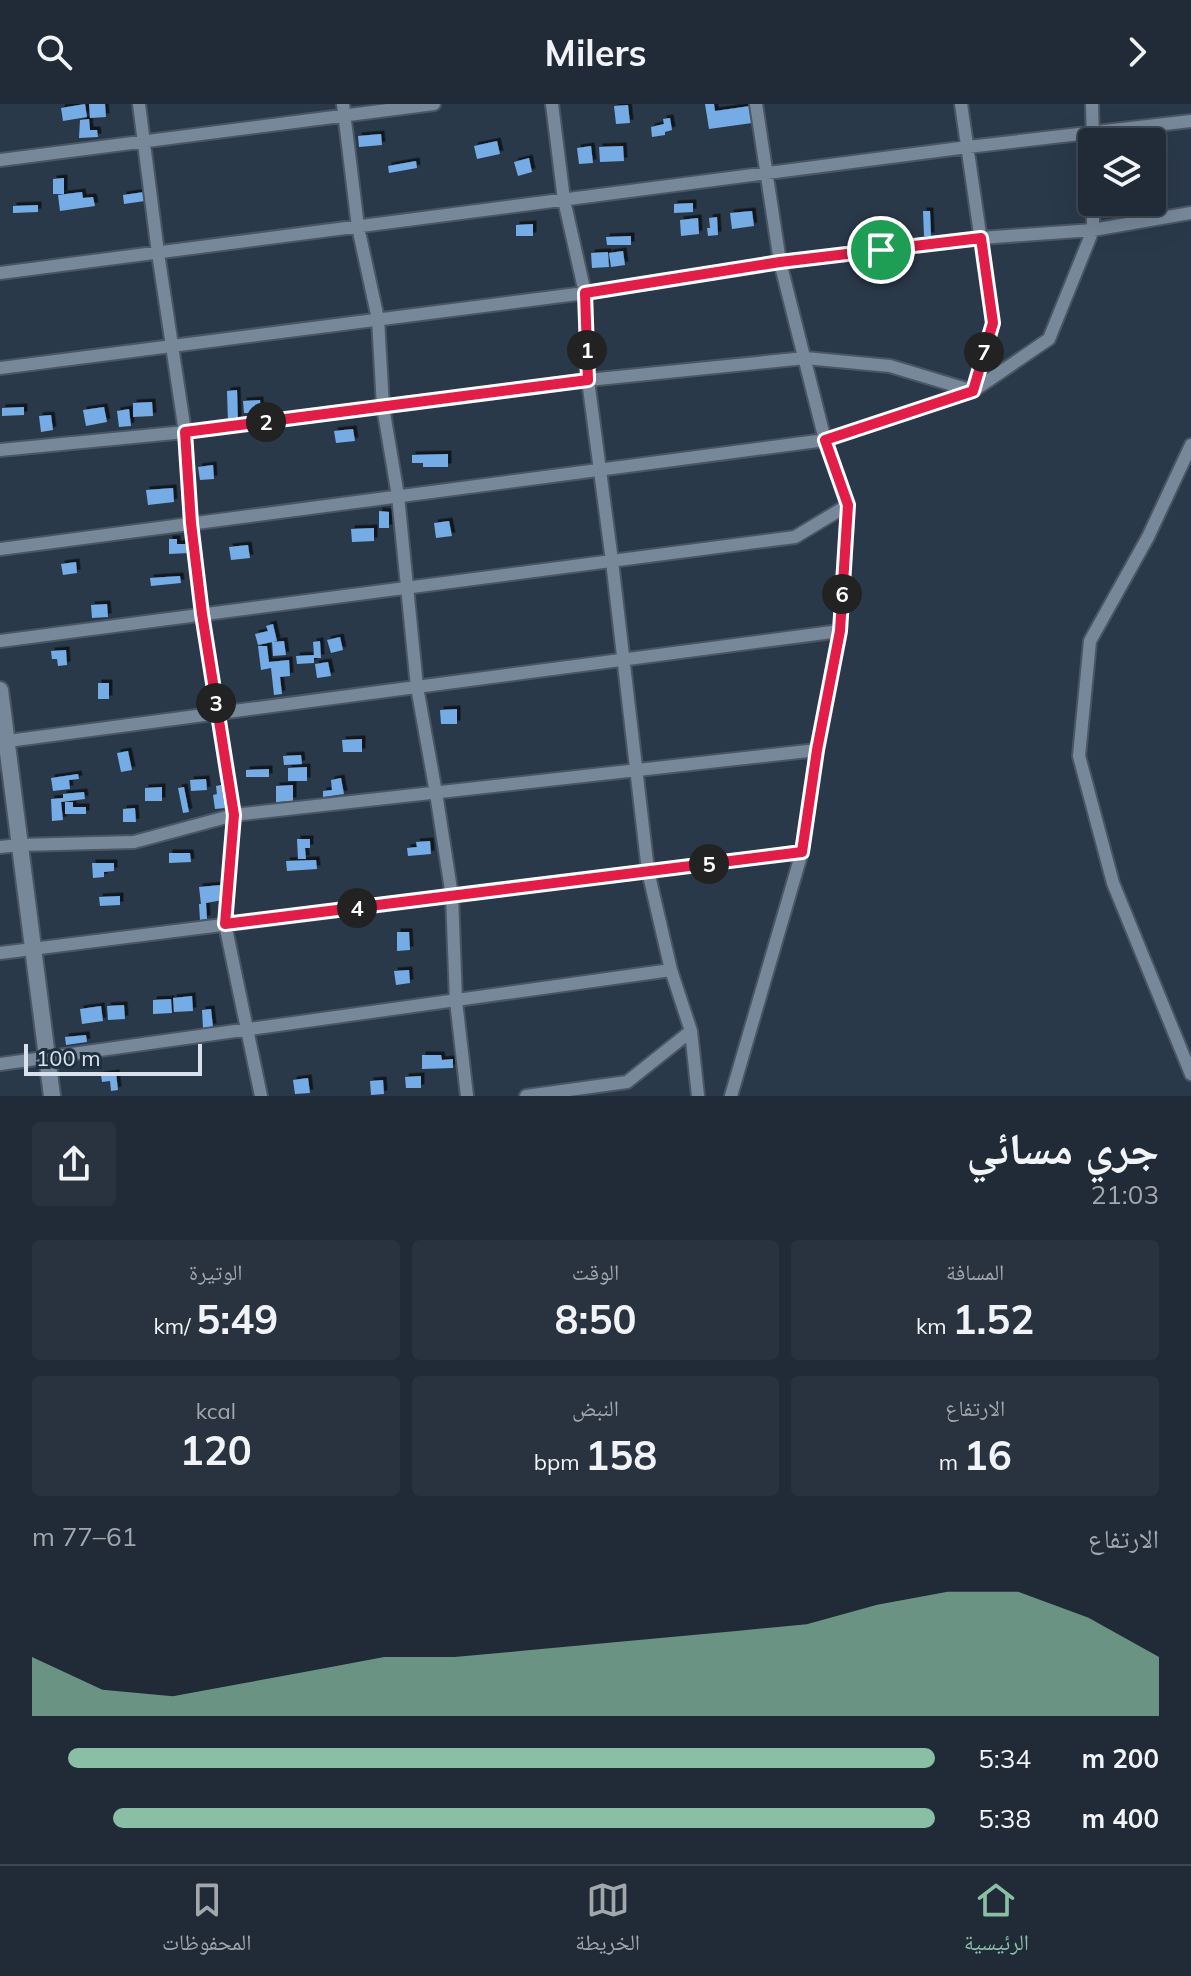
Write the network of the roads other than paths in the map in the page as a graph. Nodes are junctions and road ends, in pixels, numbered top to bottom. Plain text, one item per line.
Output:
1 (139, 104) edge
2 (434, 104) edge
3 (552, 104) edge
4 (756, 104) edge
5 (961, 104) edge
6 (1092, 104) edge
7 (344, 110) edge
8 (1191, 121) edge
9 (1093, 128) edge
10 (1145, 128) edge
11 (1078, 137) edge
12 (144, 141) junction
13 (968, 147) junction
14 (0, 160) edge
15 (766, 174) junction
16 (564, 200) junction
17 (1191, 213) edge
18 (1093, 216) edge
19 (358, 227) junction
20 (1093, 230) junction
21 (981, 238) junction
22 (158, 253) junction
23 (780, 262) junction
24 (0, 273) edge
25 (585, 293) junction
26 (378, 319) junction
27 (172, 346) junction
28 (805, 358) junction
29 (0, 368) edge
30 (588, 380) junction
31 (973, 391) junction
32 (383, 407) junction
33 (185, 432) junction
34 (825, 440) junction
35 (1191, 445) edge
36 (0, 450) edge
37 (599, 470) junction
38 (398, 496) junction
39 (848, 505) junction
40 (191, 523) junction
41 (0, 549) edge
42 (612, 561) junction
43 (408, 588) junction
44 (202, 614) junction
45 (840, 631) junction
46 (0, 641) edge
47 (623, 659) junction
48 (417, 687) junction
49 (0, 690) edge
50 (218, 713) junction
51 (3, 742) edge
52 (817, 750) junction
53 (636, 770) junction
54 (436, 793) junction
55 (234, 815) junction
56 (20, 845) junction
57 (0, 847) edge
58 (802, 852) junction
59 (648, 871) junction
60 (452, 896) junction
61 (225, 924) junction
62 (33, 948) junction
63 (0, 953) edge
64 (671, 970) junction
65 (456, 1001) junction
66 (248, 1030) junction
67 (691, 1031) junction
68 (47, 1058) junction
69 (0, 1064) edge
70 (1191, 1074) edge
71 (627, 1082) junction
72 (52, 1096) edge
73 (261, 1096) edge
74 (467, 1096) edge
75 (526, 1096) edge
76 (621, 1096) edge
77 (698, 1096) edge
78 (731, 1096) edge

1 - 12 street
2 - 7 street
3 - 16 street
4 - 15 street
5 - 13 street
6 - 9 street
7 - 12 street
7 - 19 street
8 - 10 street
11 - 13 street
12 - 14 street
12 - 22 street
13 - 15 street
13 - 21 street
15 - 16 street
15 - 23 street
16 - 19 street
16 - 25 street
17 - 20 street
18 - 20 street
19 - 22 street
19 - 26 street
20 - 21 street
20 - 31 street
21 - 23 street
21 - 31 street
22 - 24 street
22 - 27 street
23 - 25 street
23 - 28 street
25 - 26 street
25 - 30 street
26 - 27 street
26 - 32 street
27 - 29 street
27 - 33 street
28 - 30 street
28 - 31 street
28 - 34 street
30 - 32 street
30 - 37 street
31 - 34 street
32 - 33 street
32 - 38 street
33 - 36 street
33 - 40 street
34 - 37 street
34 - 39 street
35 - 70 street
37 - 38 street
37 - 42 street
38 - 40 street
38 - 43 street
39 - 42 street
39 - 45 street
40 - 41 street
40 - 44 street
42 - 43 street
42 - 47 street
43 - 44 street
43 - 48 street
44 - 46 street
44 - 50 street
45 - 47 street
45 - 52 street
47 - 48 street
47 - 53 street
48 - 50 street
48 - 54 street
49 - 51 street
50 - 51 street
50 - 55 street
51 - 56 street
52 - 53 street
52 - 58 street
53 - 54 street
53 - 59 street
54 - 55 street
54 - 60 street
55 - 56 street
55 - 61 street
56 - 57 street
56 - 62 street
58 - 59 street
58 - 78 street
59 - 60 street
59 - 64 street
60 - 61 street
60 - 65 street
61 - 62 street
61 - 66 street
62 - 63 street
62 - 68 street
64 - 65 street
64 - 67 street
65 - 66 street
65 - 74 street
66 - 68 street
66 - 73 street
67 - 71 street
67 - 77 street
68 - 69 street
68 - 72 street
71 - 75 street
71 - 76 street

